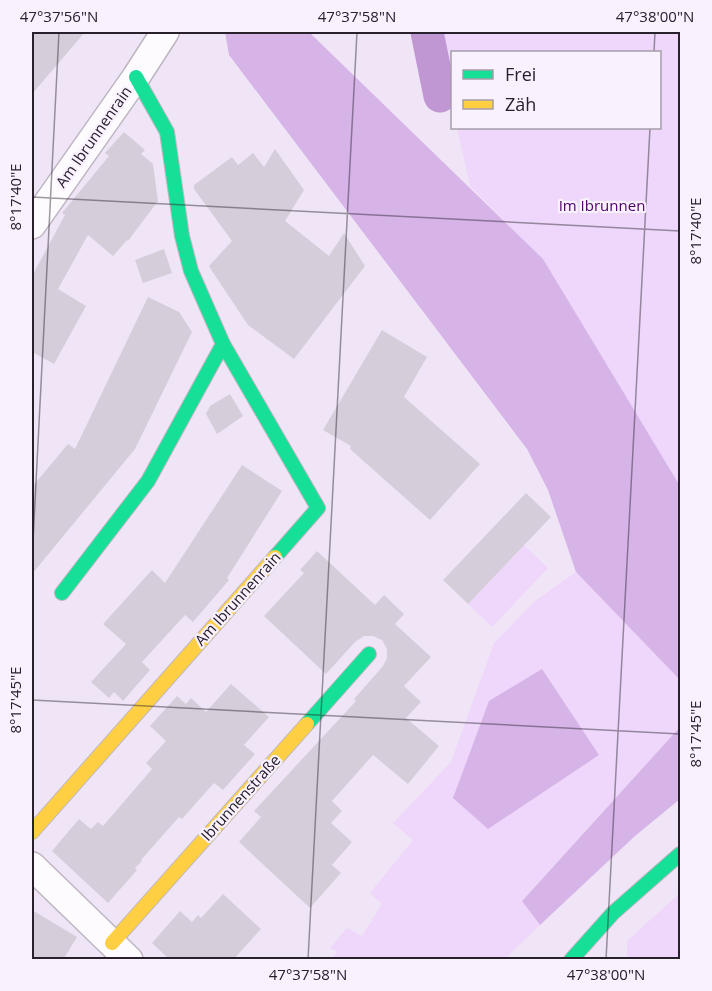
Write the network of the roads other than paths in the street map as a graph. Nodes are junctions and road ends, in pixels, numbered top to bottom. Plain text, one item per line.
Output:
1 (165, 32) edge
2 (136, 77) junction
3 (32, 225) edge
4 (223, 344) junction
5 (62, 593) dead end
6 (369, 654) dead end
7 (32, 832) edge
8 (681, 854) edge
9 (32, 866) edge
10 (121, 951) edge
11 (571, 960) edge

1 - 2 street, Am Ibrunnenrain
2 - 3 street, Am Ibrunnenrain
2 - 4 street, Am Ibrunnenrain
4 - 5 street
4 - 7 street, Am Ibrunnenrain
6 - 10 street, Ibrunnenstraße
8 - 11 street
9 - 10 street, Ibrunnenstraße

